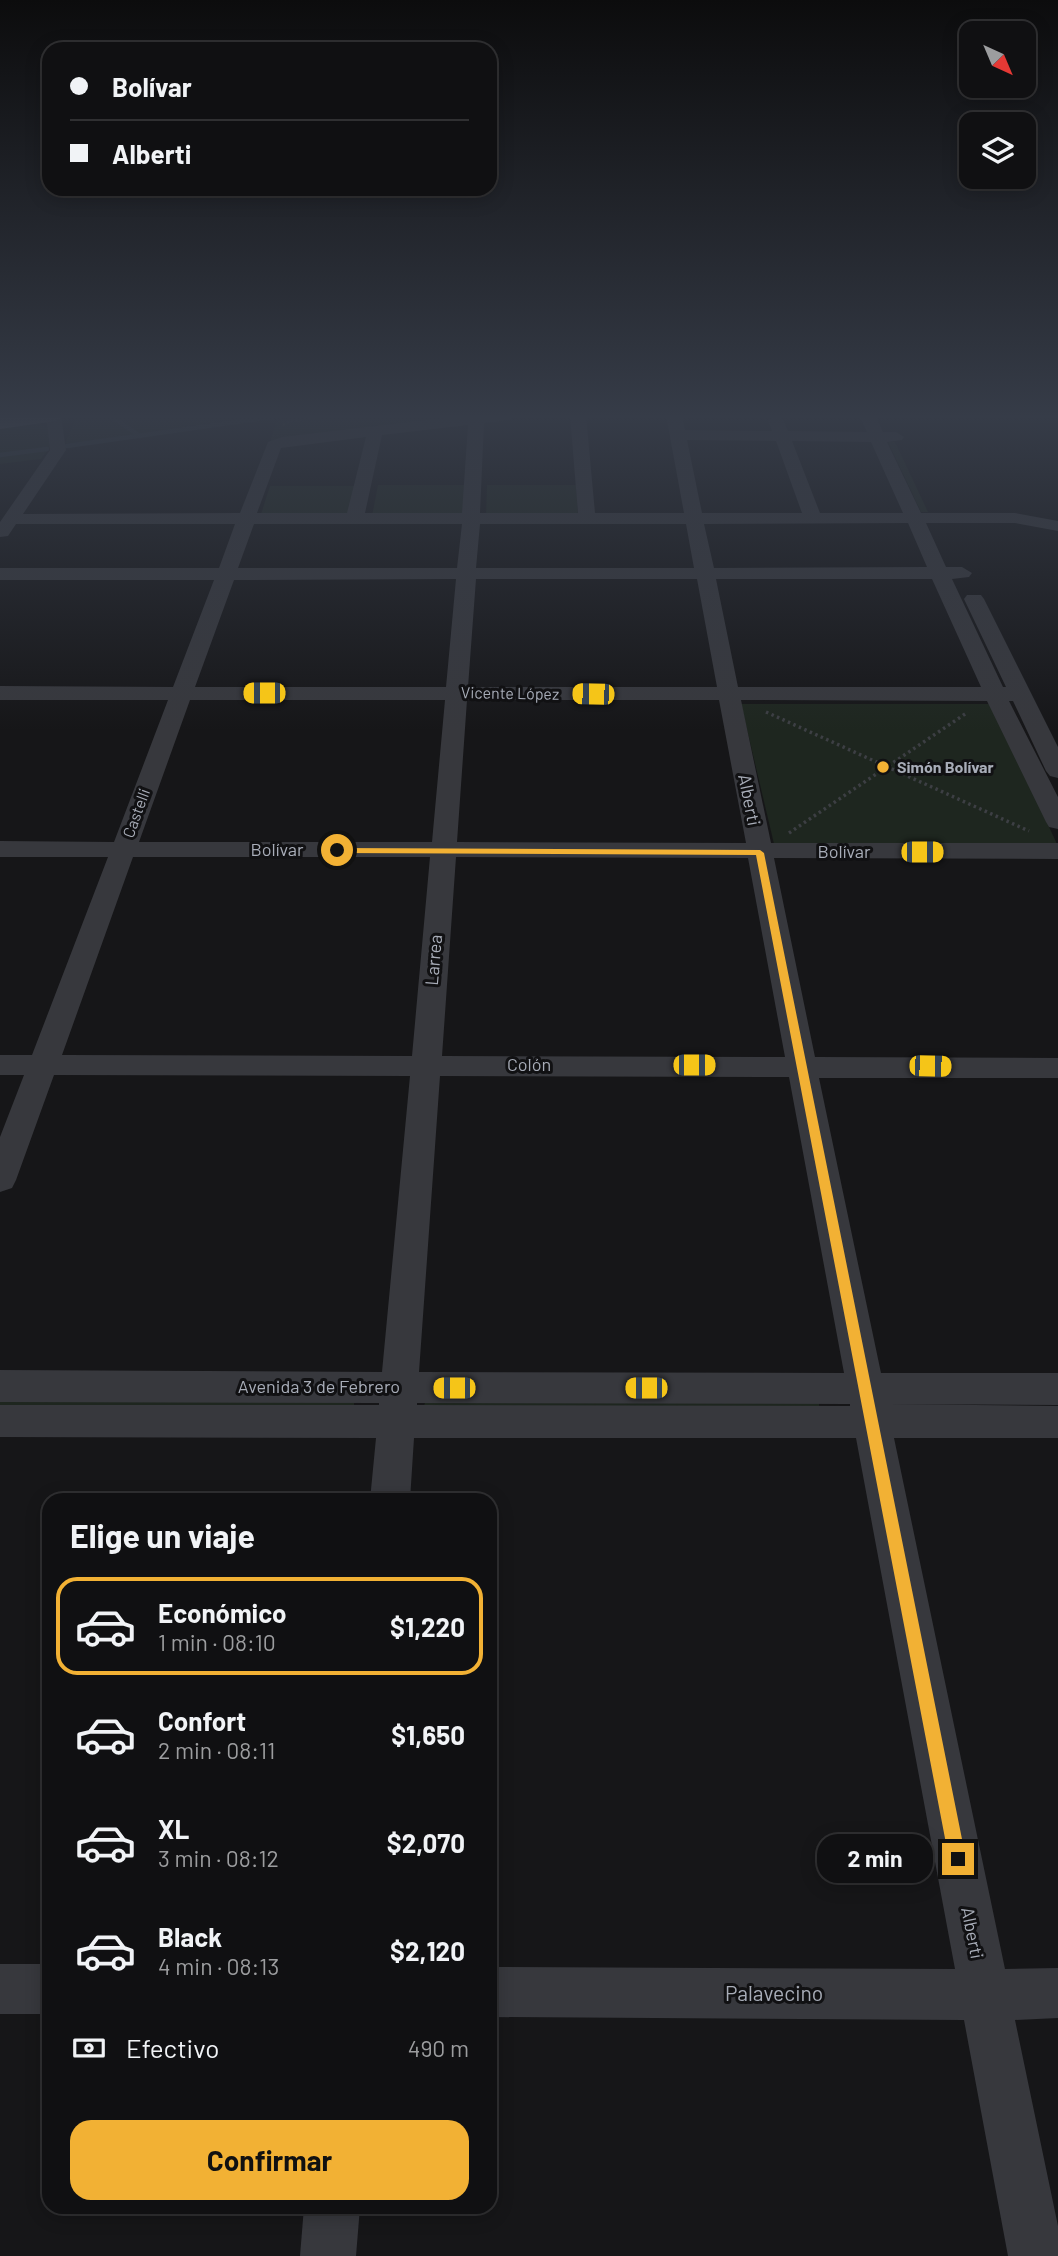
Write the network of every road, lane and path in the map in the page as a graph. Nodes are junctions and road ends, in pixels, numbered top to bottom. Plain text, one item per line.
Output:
1 (10, 520) edge
2 (245, 520) edge
3 (471, 520) edge
4 (694, 520) edge
5 (915, 520) edge
6 (937, 520) edge
7 (1027, 520) edge
8 (1058, 526) edge
9 (0, 535) edge
10 (962, 573) junction
11 (0, 574) edge
12 (466, 574) junction
13 (939, 574) junction
14 (225, 575) junction
15 (705, 575) junction
16 (457, 692) junction
17 (0, 693) edge
18 (181, 693) junction
19 (995, 694) junction
20 (1020, 694) junction
21 (729, 695) junction
22 (887, 767) junction
23 (1058, 771) edge
24 (1058, 822) edge
25 (1034, 833) dead end
26 (0, 849) edge
27 (123, 849) junction
28 (443, 851) junction
29 (1058, 851) edge
30 (760, 853) junction
31 (426, 1064) junction
32 (0, 1065) edge
33 (43, 1065) junction
34 (802, 1065) junction
35 (1058, 1068) edge
36 (0, 1180) edge
37 (0, 1386) edge
38 (1058, 1389) edge
39 (398, 1404) junction
40 (869, 1406) junction
41 (0, 1421) edge
42 (1058, 1422) edge
43 (391, 1493) edge
44 (0, 1989) edge
45 (42, 1989) edge
46 (497, 1992) edge
47 (1058, 1993) edge
48 (985, 1995) junction
49 (331, 2214) edge
50 (328, 2256) edge
51 (1036, 2256) edge

1 - 9 street
2 - 14 street, Castelli
3 - 12 street, Larrea
4 - 15 street, Alberti
5 - 13 street
6 - 10 street
7 - 8 street
10 - 13 street
10 - 20 street
11 - 14 street
12 - 14 street
12 - 15 street
12 - 16 street, Larrea
13 - 15 street
13 - 19 street
14 - 18 street, Castelli
15 - 21 street, Alberti
16 - 18 street, Vicente López
16 - 21 street, Vicente López
16 - 28 street, Larrea
17 - 18 street, Vicente López
18 - 27 street, Castelli
19 - 20 street, Vicente López
19 - 21 street, Vicente López
19 - 22 path
19 - 24 street
20 - 23 street
21 - 22 path
21 - 30 street, Alberti
22 - 25 path
22 - 30 path
26 - 27 street, Bolívar
27 - 28 street, Bolívar
27 - 33 street, Castelli
28 - 30 street, Bolívar
28 - 31 street, Larrea
29 - 30 street, Bolívar
30 - 34 street, Alberti
31 - 33 street, Colón
31 - 34 street, Colón
31 - 39 street, Larrea
32 - 33 street, Colón
33 - 36 street, Castelli
34 - 35 street, Colón
34 - 40 street, Alberti
37 - 39 street, Avenida 3 de Febrero
38 - 40 street, Avenida 3 de Febrero
39 - 40 street, Avenida 3 de Febrero
39 - 41 street, Avenida 3 de Febrero
39 - 43 street, Larrea
40 - 42 street, Avenida 3 de Febrero
40 - 48 street, Alberti
44 - 45 street
46 - 48 street, Palavecino
47 - 48 street, Palavecino
48 - 51 street, Alberti
49 - 50 street

